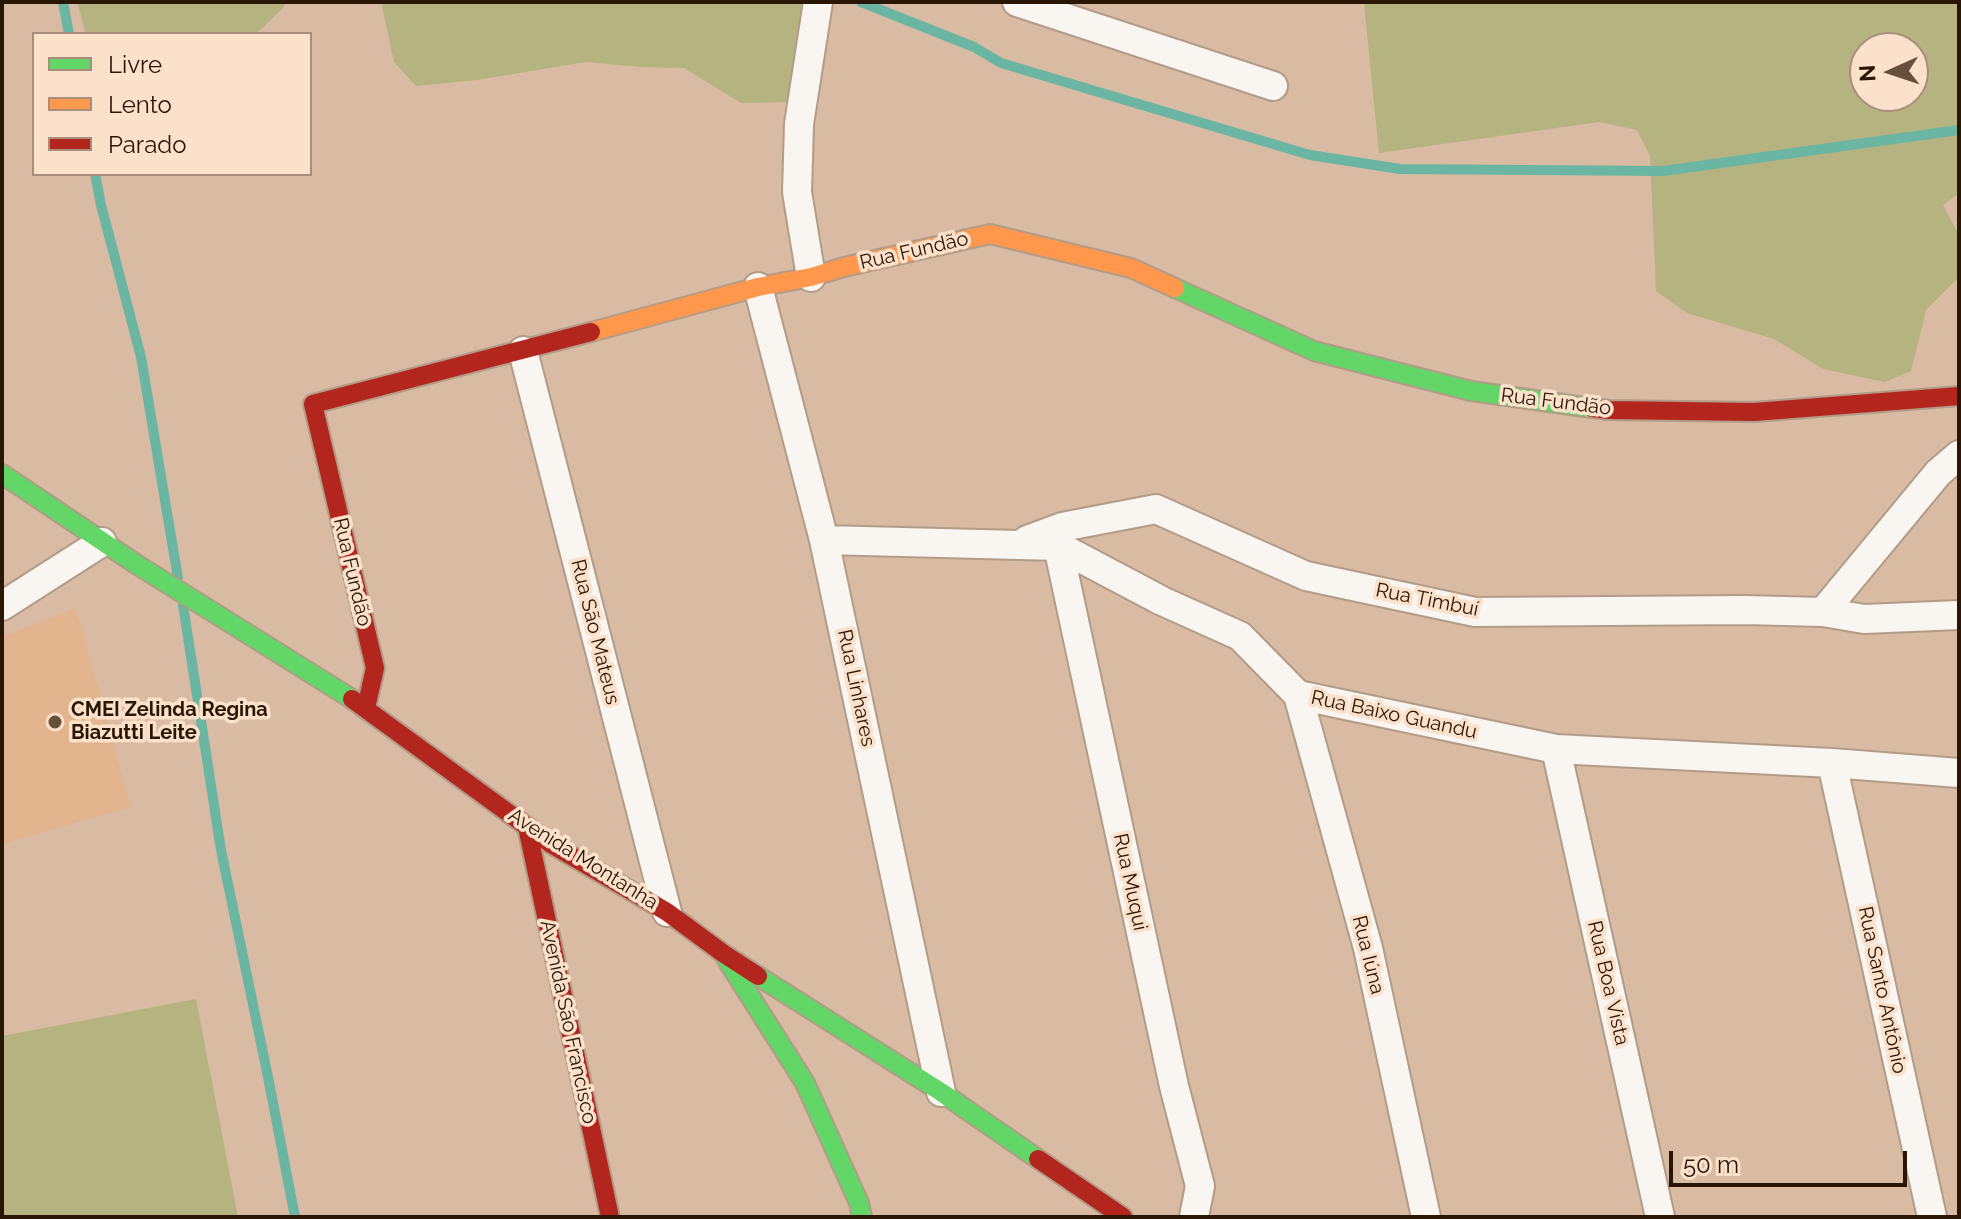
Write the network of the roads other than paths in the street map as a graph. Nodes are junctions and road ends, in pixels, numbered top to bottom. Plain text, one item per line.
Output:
1 (818, 2) edge
2 (1017, 2) edge
3 (1273, 86) dead end
4 (811, 277) junction
5 (758, 287) junction
6 (523, 351) junction
7 (1959, 396) edge
8 (1959, 455) edge
9 (2, 474) edge
10 (824, 540) junction
11 (102, 542) junction
12 (1011, 545) junction
13 (1058, 546) junction
14 (2, 606) edge
15 (1823, 612) junction
16 (1959, 615) edge
17 (1298, 695) junction
18 (366, 708) junction
19 (1556, 749) junction
20 (1832, 763) junction
21 (1959, 773) edge
22 (527, 827) junction
23 (667, 912) junction
24 (724, 954) junction
25 (941, 1092) junction
26 (610, 1217) edge
27 (862, 1217) edge
28 (1123, 1217) edge
29 (1194, 1217) edge
30 (1426, 1217) edge
31 (1660, 1217) edge
32 (1932, 1217) edge

1 - 4 street
2 - 3 street
4 - 5 street, Rua Fundão
4 - 7 street, Rua Fundão
5 - 6 street, Rua Fundão
5 - 10 street, Rua Linhares
6 - 18 street, Rua Fundão
6 - 23 street, Rua São Mateus
8 - 15 street
9 - 11 street, Avenida Montanha
10 - 12 street, Rua Baixo Guandu
10 - 25 street, Rua Linhares
11 - 14 street
11 - 18 street, Avenida Montanha
12 - 13 street, Rua Baixo Guandu
12 - 15 street, Rua Timbuí
13 - 17 street, Rua Baixo Guandu
13 - 29 street, Rua Muqui
15 - 16 street, Rua Timbuí
17 - 19 street, Rua Baixo Guandu
17 - 30 street, Rua Iúna
18 - 22 street, Avenida Montanha
19 - 20 street, Rua Baixo Guandu
19 - 31 street, Rua Boa Vista
20 - 21 street, Rua Baixo Guandu
20 - 32 street, Rua Santo Antônio
22 - 23 street, Avenida Montanha
22 - 26 street, Avenida São Francisco
23 - 24 street, Avenida Montanha
24 - 25 street, Avenida Montanha
24 - 27 street
25 - 28 street, Avenida Montanha

